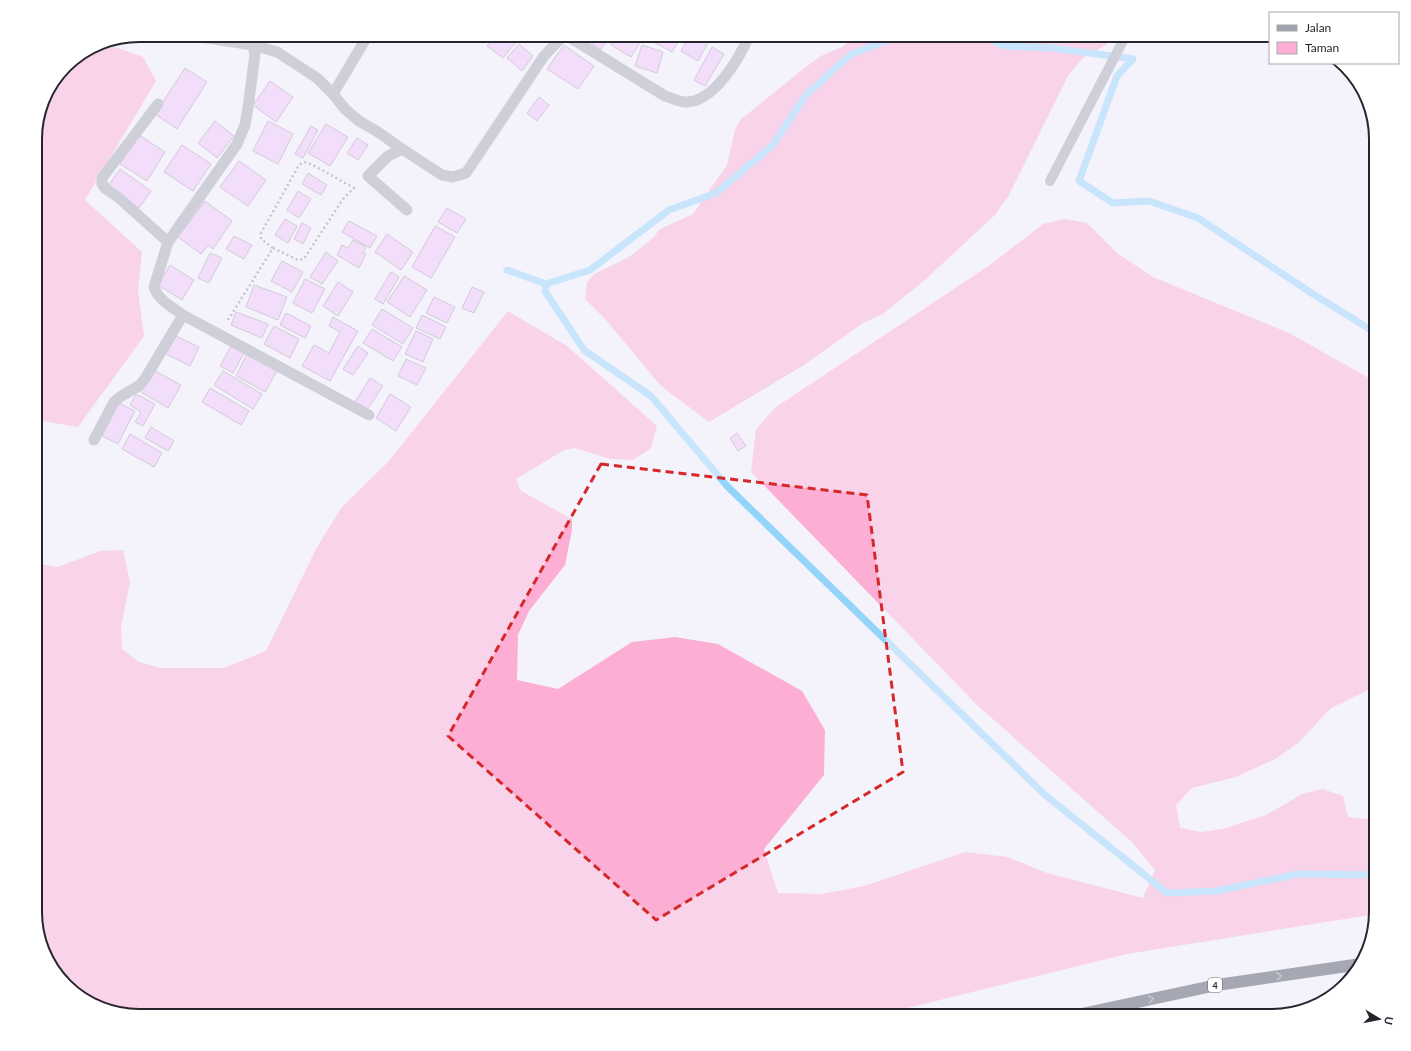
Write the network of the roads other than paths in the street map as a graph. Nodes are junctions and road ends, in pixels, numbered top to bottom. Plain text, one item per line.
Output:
1 (221, 42) edge
2 (364, 42) edge
3 (558, 42) edge
4 (576, 42) edge
5 (747, 42) edge
6 (1122, 42) edge
7 (254, 49) junction
8 (333, 94) junction
9 (158, 104) dead end
10 (402, 149) junction
11 (1050, 181) dead end
12 (407, 210) dead end
13 (168, 242) junction
14 (183, 315) junction
15 (369, 415) dead end
16 (94, 440) dead end
17 (1353, 965) edge
18 (1105, 1009) edge

1 - 7 street
2 - 8 street
3 - 10 street
4 - 5 street
6 - 11 lane
7 - 8 street
7 - 13 street
8 - 10 street
9 - 13 street
10 - 12 street
13 - 14 street
14 - 15 street
14 - 16 street
18 -> 17 highway, 4

